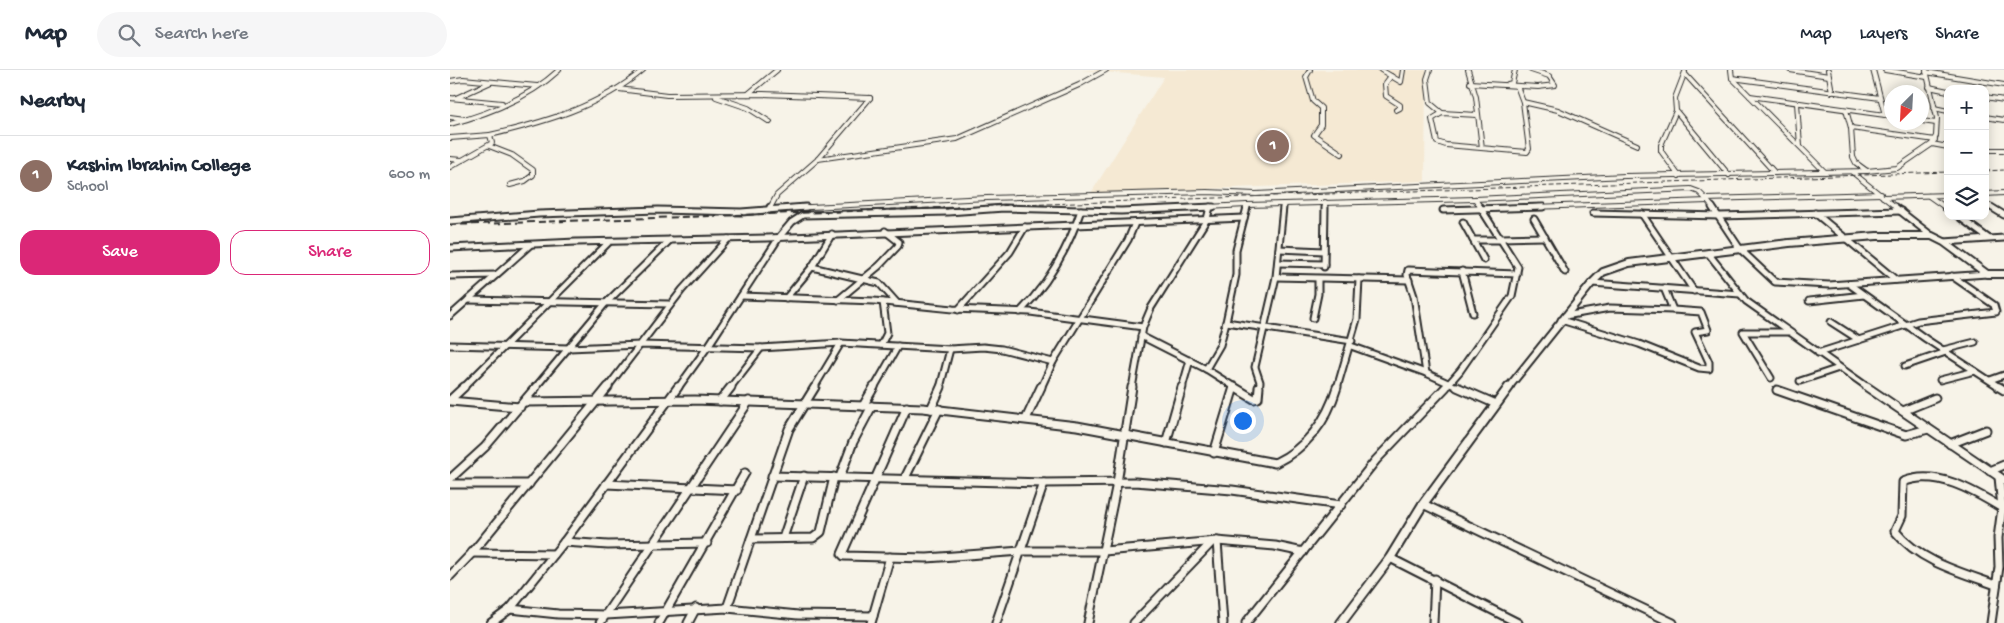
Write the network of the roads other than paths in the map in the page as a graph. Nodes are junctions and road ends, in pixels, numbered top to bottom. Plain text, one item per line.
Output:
1 (559, 70) edge
2 (643, 70) edge
3 (777, 70) edge
4 (1106, 70) edge
5 (1310, 70) edge
6 (1381, 70) edge
7 (1403, 70) edge
8 (1430, 70) edge
9 (1468, 70) edge
10 (1515, 70) edge
11 (1531, 70) edge
12 (1730, 70) edge
13 (1790, 70) edge
14 (1828, 70) edge
15 (1873, 70) edge
16 (1885, 70) edge
17 (1685, 72) edge
18 (1926, 73) edge
19 (1391, 76) junction
20 (1829, 76) junction
21 (1732, 78) junction
22 (450, 81) edge
23 (492, 82) junction
24 (1470, 83) junction
25 (1508, 84) junction
26 (2004, 85) edge
27 (537, 86) junction
28 (1517, 86) junction
29 (1929, 87) joint
30 (619, 89) junction
31 (1944, 89) edge
32 (1832, 92) junction
33 (748, 94) junction
34 (714, 96) junction
35 (1750, 96) junction
36 (1880, 98) junction
37 (1989, 98) edge
38 (455, 99) junction
39 (450, 100) edge
40 (2004, 100) edge
41 (1523, 102) junction
42 (504, 103) junction
43 (1797, 103) junction
44 (1934, 108) junction
45 (1396, 110) dead end
46 (1846, 110) junction
47 (1944, 110) edge
48 (1676, 111) junction
49 (1884, 112) edge
50 (1442, 113) junction
51 (1477, 115) junction
52 (1884, 115) edge
53 (450, 117) edge
54 (1989, 118) edge
55 (467, 119) junction
56 (2004, 120) edge
57 (770, 122) dead end
58 (1929, 122) edge
59 (1936, 123) junction
60 (450, 124) edge
61 (1851, 128) junction
62 (490, 135) junction
63 (450, 138) edge
64 (1933, 142) junction
65 (1637, 145) dead end
66 (1944, 145) edge
67 (489, 146) junction
68 (1800, 146) junction
69 (1482, 148) junction
70 (1989, 150) edge
71 (2004, 150) edge
72 (1342, 154) dead end
73 (450, 159) edge
74 (818, 159) junction
75 (462, 160) junction
76 (450, 167) edge
77 (1867, 171) junction
78 (1825, 172) junction
79 (1851, 172) junction
80 (1775, 173) junction
81 (1729, 175) junction
82 (1678, 176) junction
83 (510, 185) dead end
84 (2004, 193) edge
85 (1989, 194) edge
86 (1944, 195) edge
87 (1882, 196) junction
88 (1929, 196) junction
89 (1475, 199) junction
90 (1707, 200) junction
91 (1325, 202) junction
92 (1283, 204) junction
93 (1247, 205) junction
94 (1944, 206) edge
95 (1989, 206) edge
96 (1210, 207) junction
97 (1482, 209) junction
98 (768, 210) junction
99 (1081, 210) junction
100 (1443, 210) dead end
101 (1901, 211) junction
102 (1593, 213) dead end
103 (1815, 213) junction
104 (1642, 214) junction
105 (2004, 215) edge
106 (1720, 216) junction
107 (1244, 218) junction
108 (1534, 218) dead end
109 (1207, 219) junction
110 (1963, 220) edge
111 (450, 221) edge
112 (1135, 222) junction
113 (1463, 222) dead end
114 (1077, 225) junction
115 (1025, 227) junction
116 (885, 231) junction
117 (832, 234) junction
118 (780, 236) junction
119 (1932, 236) junction
120 (1545, 237) junction
121 (1843, 238) junction
122 (2004, 238) edge
123 (728, 239) junction
124 (1501, 239) junction
125 (1989, 239) junction
126 (671, 240) junction
127 (1473, 240) junction
128 (609, 242) junction
129 (1944, 242) junction
130 (530, 245) junction
131 (450, 248) edge
132 (1279, 249) junction
133 (1740, 249) junction
134 (1324, 251) junction
135 (1708, 253) junction
136 (1673, 258) junction
137 (1484, 260) dead end
138 (1278, 263) junction
139 (812, 267) junction
140 (1462, 271) junction
141 (1565, 272) dead end
142 (1517, 274) junction
143 (1987, 274) junction
144 (2004, 274) edge
145 (496, 275) junction
146 (450, 276) edge
147 (1952, 276) junction
148 (1276, 278) junction
149 (1318, 279) junction
150 (1359, 279) junction
151 (863, 280) junction
152 (1409, 280) junction
153 (1896, 280) junction
154 (1592, 283) junction
155 (1849, 284) junction
156 (1664, 288) junction
157 (1694, 291) junction
158 (1740, 294) junction
159 (1864, 295) junction
160 (741, 296) junction
161 (786, 298) junction
162 (468, 300) junction
163 (838, 300) junction
164 (547, 301) junction
165 (1808, 301) dead end
166 (883, 302) junction
167 (897, 303) junction
168 (605, 304) junction
169 (669, 304) junction
170 (958, 310) junction
171 (1673, 310) junction
172 (1020, 312) junction
173 (1473, 313) dead end
174 (450, 316) edge
175 (1313, 318) dead end
176 (1563, 318) junction
177 (1081, 319) junction
178 (1226, 322) junction
179 (1831, 322) dead end
180 (1906, 325) junction
181 (1143, 326) junction
182 (1265, 328) junction
183 (1788, 332) junction
184 (1141, 336) junction
185 (1860, 340) junction
186 (1975, 342) dead end
187 (840, 343) junction
188 (1351, 344) junction
189 (450, 345) edge
190 (640, 345) junction
191 (881, 345) junction
192 (505, 346) junction
193 (709, 346) junction
194 (898, 346) junction
195 (568, 348) junction
196 (761, 348) junction
197 (950, 349) junction
198 (1945, 351) junction
199 (1818, 353) junction
200 (1190, 360) junction
201 (1053, 362) junction
202 (1905, 366) dead end
203 (1839, 368) junction
204 (1206, 369) junction
205 (1975, 371) junction
206 (1426, 373) junction
207 (2004, 375) edge
208 (1771, 378) dead end
209 (1940, 380) dead end
210 (1990, 380) junction
211 (1800, 381) dead end
212 (1448, 383) junction
213 (1234, 387) junction
214 (1777, 390) dead end
215 (2004, 390) edge
216 (1935, 398) dead end
217 (598, 400) junction
218 (667, 400) junction
219 (450, 401) edge
220 (720, 401) junction
221 (525, 402) junction
222 (749, 402) junction
223 (804, 403) junction
224 (1496, 404) junction
225 (863, 406) junction
226 (872, 406) junction
227 (520, 407) junction
228 (906, 407) junction
229 (931, 409) junction
230 (939, 410) junction
231 (1903, 411) junction
232 (1026, 419) junction
233 (1928, 428) junction
234 (1986, 430) dead end
235 (1123, 434) junction
236 (1166, 443) junction
237 (1950, 444) junction
238 (1214, 453) junction
239 (2004, 465) edge
240 (1990, 470) junction
241 (745, 472) dead end
242 (772, 476) junction
243 (804, 476) junction
244 (837, 477) junction
245 (874, 477) junction
246 (450, 478) edge
247 (905, 478) junction
248 (2002, 478) edge
249 (1117, 482) junction
250 (1044, 483) junction
251 (450, 484) edge
252 (529, 484) junction
253 (606, 484) junction
254 (688, 489) junction
255 (737, 490) junction
256 (1423, 504) junction
257 (1341, 505) junction
258 (2002, 508) junction
259 (783, 538) junction
260 (751, 539) junction
261 (1215, 541) junction
262 (564, 542) junction
263 (655, 543) junction
264 (707, 543) junction
265 (1021, 551) junction
266 (1104, 551) junction
267 (1303, 552) junction
268 (472, 553) junction
269 (554, 554) junction
270 (890, 557) junction
271 (1390, 558) junction
272 (450, 576) edge
273 (1435, 579) junction
274 (1996, 585) junction
275 (696, 608) junction
276 (727, 608) junction
277 (510, 609) junction
278 (666, 610) junction
279 (606, 615) junction
280 (498, 618) junction
281 (872, 620) edge
282 (491, 623) edge
283 (506, 623) edge
284 (600, 623) edge
285 (659, 623) edge
286 (688, 623) edge
287 (996, 623) edge
288 (1088, 623) edge
289 (1134, 623) edge
290 (1223, 623) edge
291 (1246, 623) edge
292 (1341, 623) edge
293 (1433, 623) edge
294 (1518, 623) edge
295 (1673, 623) edge
296 (1991, 623) edge

1 - 27 street
2 - 30 street
3 - 33 street
4 - 74 street
5 - 72 street
6 - 19 street
7 - 19 street
8 - 50 street
9 - 24 street
10 - 25 street
11 - 28 street
12 - 21 street
13 - 20 street
14 - 20 street
15 - 36 street
16 - 18 street
17 - 48 street
17 - 80 street
18 - 26 street
19 - 45 street
20 - 32 street
21 - 32 street
21 - 35 street
22 - 23 street
23 - 27 street
23 - 38 street
24 - 25 street
24 - 51 street
25 - 28 street
27 - 42 street
28 - 41 street
29 - 31 street
29 - 44 street
30 - 34 street
30 - 62 street
32 - 36 street
33 - 34 street
33 - 74 street
34 - 57 street
35 - 43 street
35 - 68 street
36 - 49 street
37 - 40 street
38 - 39 street
38 - 42 street
41 - 65 street
41 - 69 street
42 - 55 street
43 - 46 street
43 - 68 street
44 - 47 street
44 - 59 street
46 - 52 street
46 - 61 street
48 - 81 street
48 - 82 street
50 - 51 street
50 - 69 street
51 - 69 street
53 - 55 street
54 - 56 street
55 - 60 street
58 - 59 street
59 - 64 street
61 - 64 street
61 - 77 street
62 - 63 street
62 - 67 street
64 - 66 street
64 - 77 street
67 - 75 street
67 - 83 street
68 - 78 street
70 - 71 street
73 - 75 street
74 - 98 street
75 - 76 street
77 - 79 street
78 - 79 street
78 - 80 street
79 - 87 street
80 - 81 street
81 - 82 street
82 - 98 street
84 - 85 street
86 - 88 street
87 - 88 street
87 - 90 street
87 - 101 street
88 - 94 street
89 - 90 street
89 - 91 street
89 - 97 street
90 - 97 street
90 - 106 street
91 - 92 street
91 - 134 street
92 - 93 street
92 - 132 street
93 - 96 street
93 - 107 street
95 - 105 street
96 - 99 street
96 - 109 street
97 - 100 street
97 - 124 street
98 - 111 street
99 - 114 street
99 - 118 street
101 - 103 street
101 - 119 street
102 - 104 street
103 - 106 street
103 - 121 street
104 - 106 street
104 - 136 street
106 - 133 street
107 - 109 street
107 - 178 street
108 - 120 street
109 - 112 street
109 - 181 street
110 - 125 street
112 - 114 street
112 - 177 street
113 - 127 street
114 - 115 street
114 - 172 street
115 - 116 street
115 - 170 street
116 - 117 street
116 - 151 street
117 - 118 street
117 - 139 street
118 - 123 street
118 - 160 street
119 - 121 street
119 - 129 street
120 - 124 street
120 - 141 street
121 - 133 street
121 - 153 street
122 - 125 street
123 - 126 street
123 - 169 street
124 - 127 street
124 - 142 street
125 - 129 street
126 - 128 street
126 - 168 street
127 - 137 street
128 - 130 street
128 - 164 street
129 - 143 street
130 - 131 street
130 - 145 street
132 - 134 street
132 - 138 street
133 - 135 street
133 - 155 street
134 - 138 street
135 - 136 street
135 - 158 street
136 - 154 street
136 - 157 street
138 - 148 street
139 - 151 street
139 - 161 street
140 - 142 street
140 - 152 street
140 - 173 street
142 - 212 street
143 - 144 street
143 - 147 street
145 - 146 street
145 - 162 street
147 - 153 street
147 - 180 street
148 - 149 street
148 - 182 street
149 - 150 street
149 - 175 street
150 - 152 street
150 - 188 street
151 - 163 street
151 - 167 street
152 - 206 street
153 - 155 street
154 - 156 street
154 - 176 street
155 - 159 street
156 - 157 street
156 - 171 street
157 - 158 street
158 - 183 street
159 - 165 street
159 - 180 street
160 - 161 street
160 - 193 street
161 - 163 street
162 - 164 street
162 - 174 street
163 - 166 street
164 - 168 street
164 - 192 street
166 - 167 street
166 - 191 street
167 - 170 street
168 - 169 street
168 - 195 street
169 - 190 street
170 - 172 street
171 - 176 street
171 - 176 street
172 - 177 street
176 - 224 street
177 - 181 street
177 - 201 street
178 - 182 street
178 - 204 street
179 - 185 street
180 - 185 street
180 - 198 street
181 - 184 street
182 - 188 street
182 - 213 street
183 - 199 street
183 - 208 street
184 - 200 street
184 - 235 street
185 - 199 street
186 - 198 street
187 - 191 street
187 - 196 street
187 - 223 street
188 - 206 street
188 - 238 street
189 - 192 street
190 - 193 street
190 - 195 street
190 - 217 street
191 - 194 street
192 - 195 street
192 - 219 street
193 - 196 street
193 - 218 street
194 - 197 street
194 - 225 street
195 - 221 street
196 - 220 street
197 - 201 street
197 - 229 street
198 - 202 street
198 - 205 street
199 - 203 street
200 - 204 street
200 - 236 street
201 - 232 street
203 - 211 street
203 - 231 street
204 - 213 street
205 - 209 street
205 - 210 street
206 - 212 street
207 - 210 street
210 - 215 street
212 - 224 street
212 - 257 street
213 - 238 street
214 - 233 street
216 - 231 street
217 - 218 street
217 - 221 street
217 - 252 street
218 - 220 street
218 - 253 street
219 - 227 street
220 - 222 street
221 - 227 street
222 - 223 street
222 - 254 street
223 - 225 street
223 - 242 street
224 - 256 street
225 - 226 street
226 - 228 street
226 - 244 street
227 - 246 street
228 - 229 street
228 - 245 street
229 - 230 street
230 - 232 street
230 - 247 street
231 - 233 street
232 - 235 street
233 - 237 street
234 - 237 street
235 - 236 street
235 - 249 street
236 - 238 street
237 - 240 street
239 - 240 street
240 - 248 street
241 - 255 street
242 - 243 street
242 - 260 street
243 - 244 street
243 - 259 street
244 - 245 street
244 - 259 street
245 - 247 street
245 - 270 street
247 - 250 street
248 - 258 street
249 - 250 street
249 - 257 street
249 - 266 street
250 - 265 street
251 - 252 street
252 - 268 street
253 - 254 street
253 - 262 street
254 - 255 street
254 - 263 street
255 - 264 street
256 - 271 street
256 - 295 street
257 - 267 street
258 - 274 street
258 - 274 street
259 - 260 street
260 - 276 street
261 - 266 street
261 - 267 street
261 - 289 street
261 - 290 street
262 - 263 street
262 - 269 street
263 - 264 street
263 - 279 street
264 - 278 street
265 - 266 street
265 - 270 street
265 - 287 street
266 - 288 street
267 - 291 street
268 - 269 street
268 - 272 street
269 - 277 street
270 - 281 street
271 - 273 street
271 - 292 street
273 - 293 street
273 - 294 street
274 - 296 street
275 - 276 street
275 - 278 street
275 - 286 street
276 - 281 street
277 - 279 street
277 - 280 street
278 - 279 street
278 - 285 street
279 - 284 street
280 - 282 street
280 - 283 street

